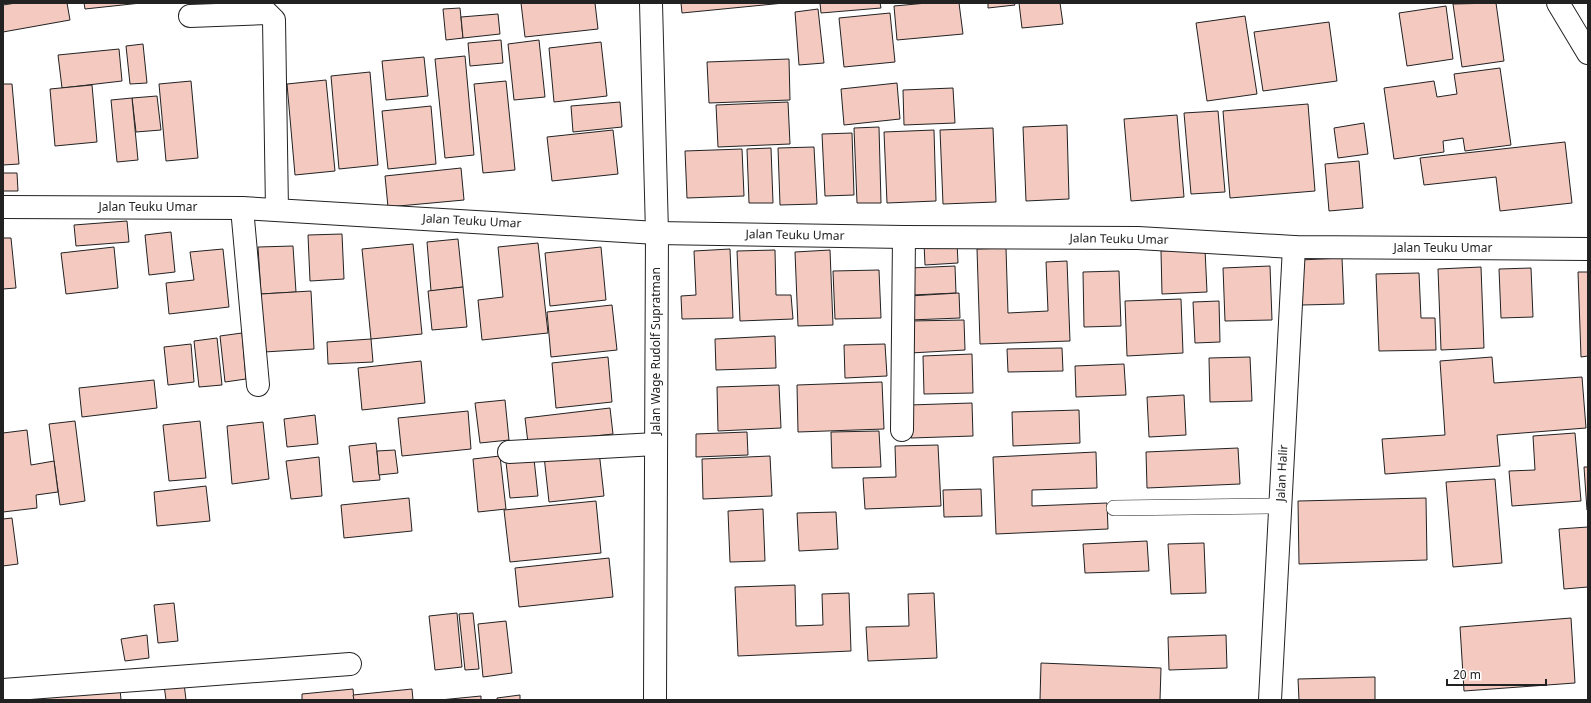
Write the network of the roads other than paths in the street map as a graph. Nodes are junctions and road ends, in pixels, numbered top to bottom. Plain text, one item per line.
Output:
1 (651, 3) edge
2 (1558, 3) edge
3 (190, 16) dead end
4 (1588, 52) edge
5 (3, 207) edge
6 (242, 208) junction
7 (277, 210) junction
8 (657, 233) junction
9 (904, 237) junction
10 (1294, 247) junction
11 (1588, 249) edge
12 (258, 385) dead end
13 (902, 430) dead end
14 (656, 444) junction
15 (508, 452) dead end
16 (1280, 506) junction
17 (1114, 508) dead end
18 (350, 664) dead end
19 (3, 690) edge
20 (655, 700) edge
21 (1270, 700) edge

1 - 8 street, Jalan Wage Rudolf Supratman
2 - 4 street
3 - 7 street
5 - 6 street, Jalan Teuku Umar
6 - 7 street, Jalan Teuku Umar
6 - 12 street
7 - 8 street, Jalan Teuku Umar
8 - 9 street, Jalan Teuku Umar
8 - 14 street, Jalan Wage Rudolf Supratman
9 - 10 street, Jalan Teuku Umar
9 - 13 street
10 - 11 street, Jalan Teuku Umar
10 - 16 street, Jalan Halir
14 - 15 street
14 - 20 street, Jalan Wage Rudolf Supratman
16 - 17 lane
16 - 21 street, Jalan Halir
18 - 19 street

